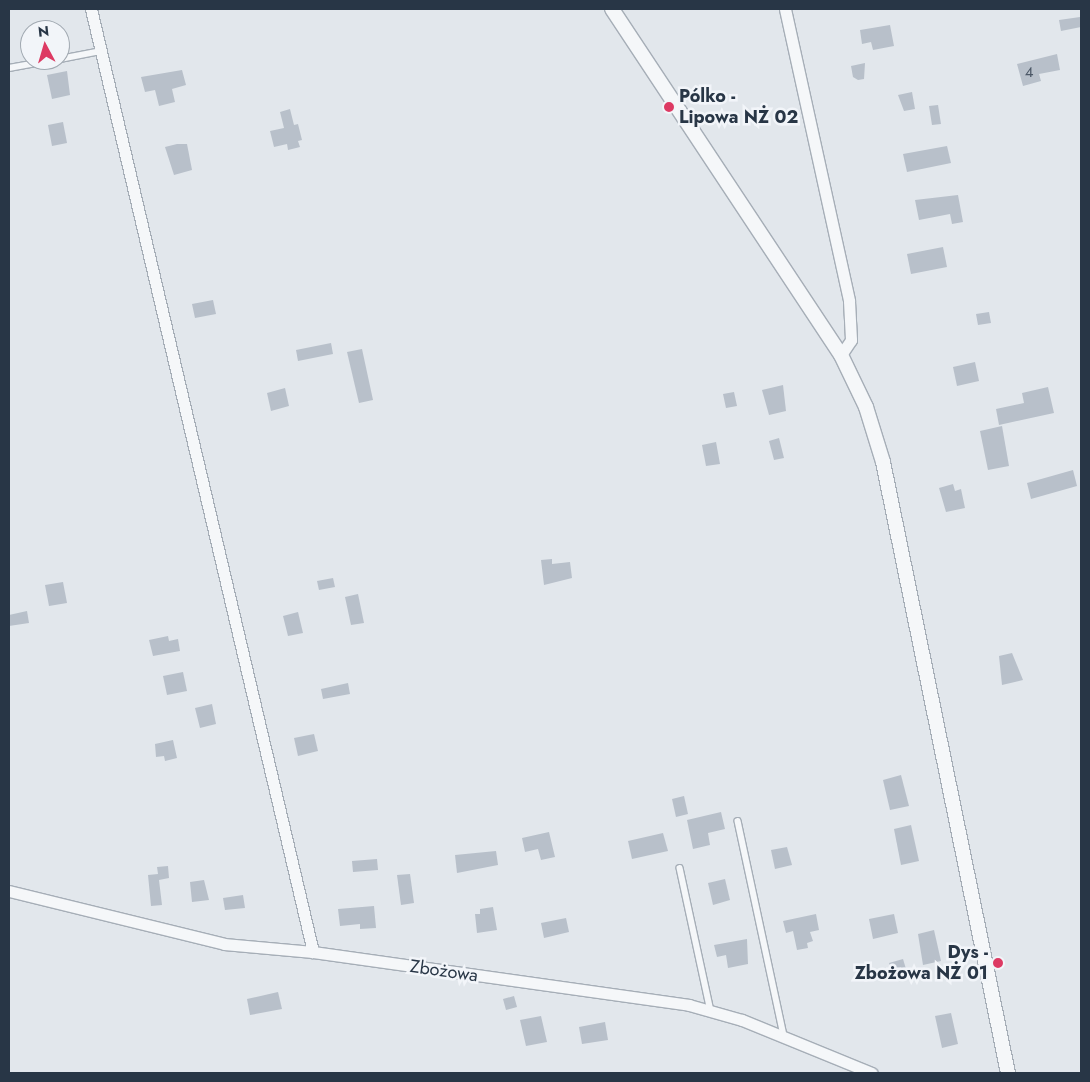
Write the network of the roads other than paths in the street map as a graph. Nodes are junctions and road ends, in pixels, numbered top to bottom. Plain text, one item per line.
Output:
1 (90, 9) edge
2 (612, 9) edge
3 (785, 9) edge
4 (101, 51) junction
5 (70, 57) edge
6 (840, 355) junction
7 (738, 821) dead end
8 (680, 868) dead end
9 (9, 891) edge
10 (312, 952) junction
11 (712, 1011) junction
12 (784, 1036) junction
13 (872, 1073) edge
14 (1008, 1073) edge

1 - 4 street
2 - 6 street
3 - 6 street
4 - 5 lane
4 - 10 street
6 - 14 street
7 - 12 lane
8 - 11 lane
9 - 10 street, Zbożowa
10 - 11 street, Zbożowa
11 - 12 street, Zbożowa
12 - 13 street, Zbożowa

